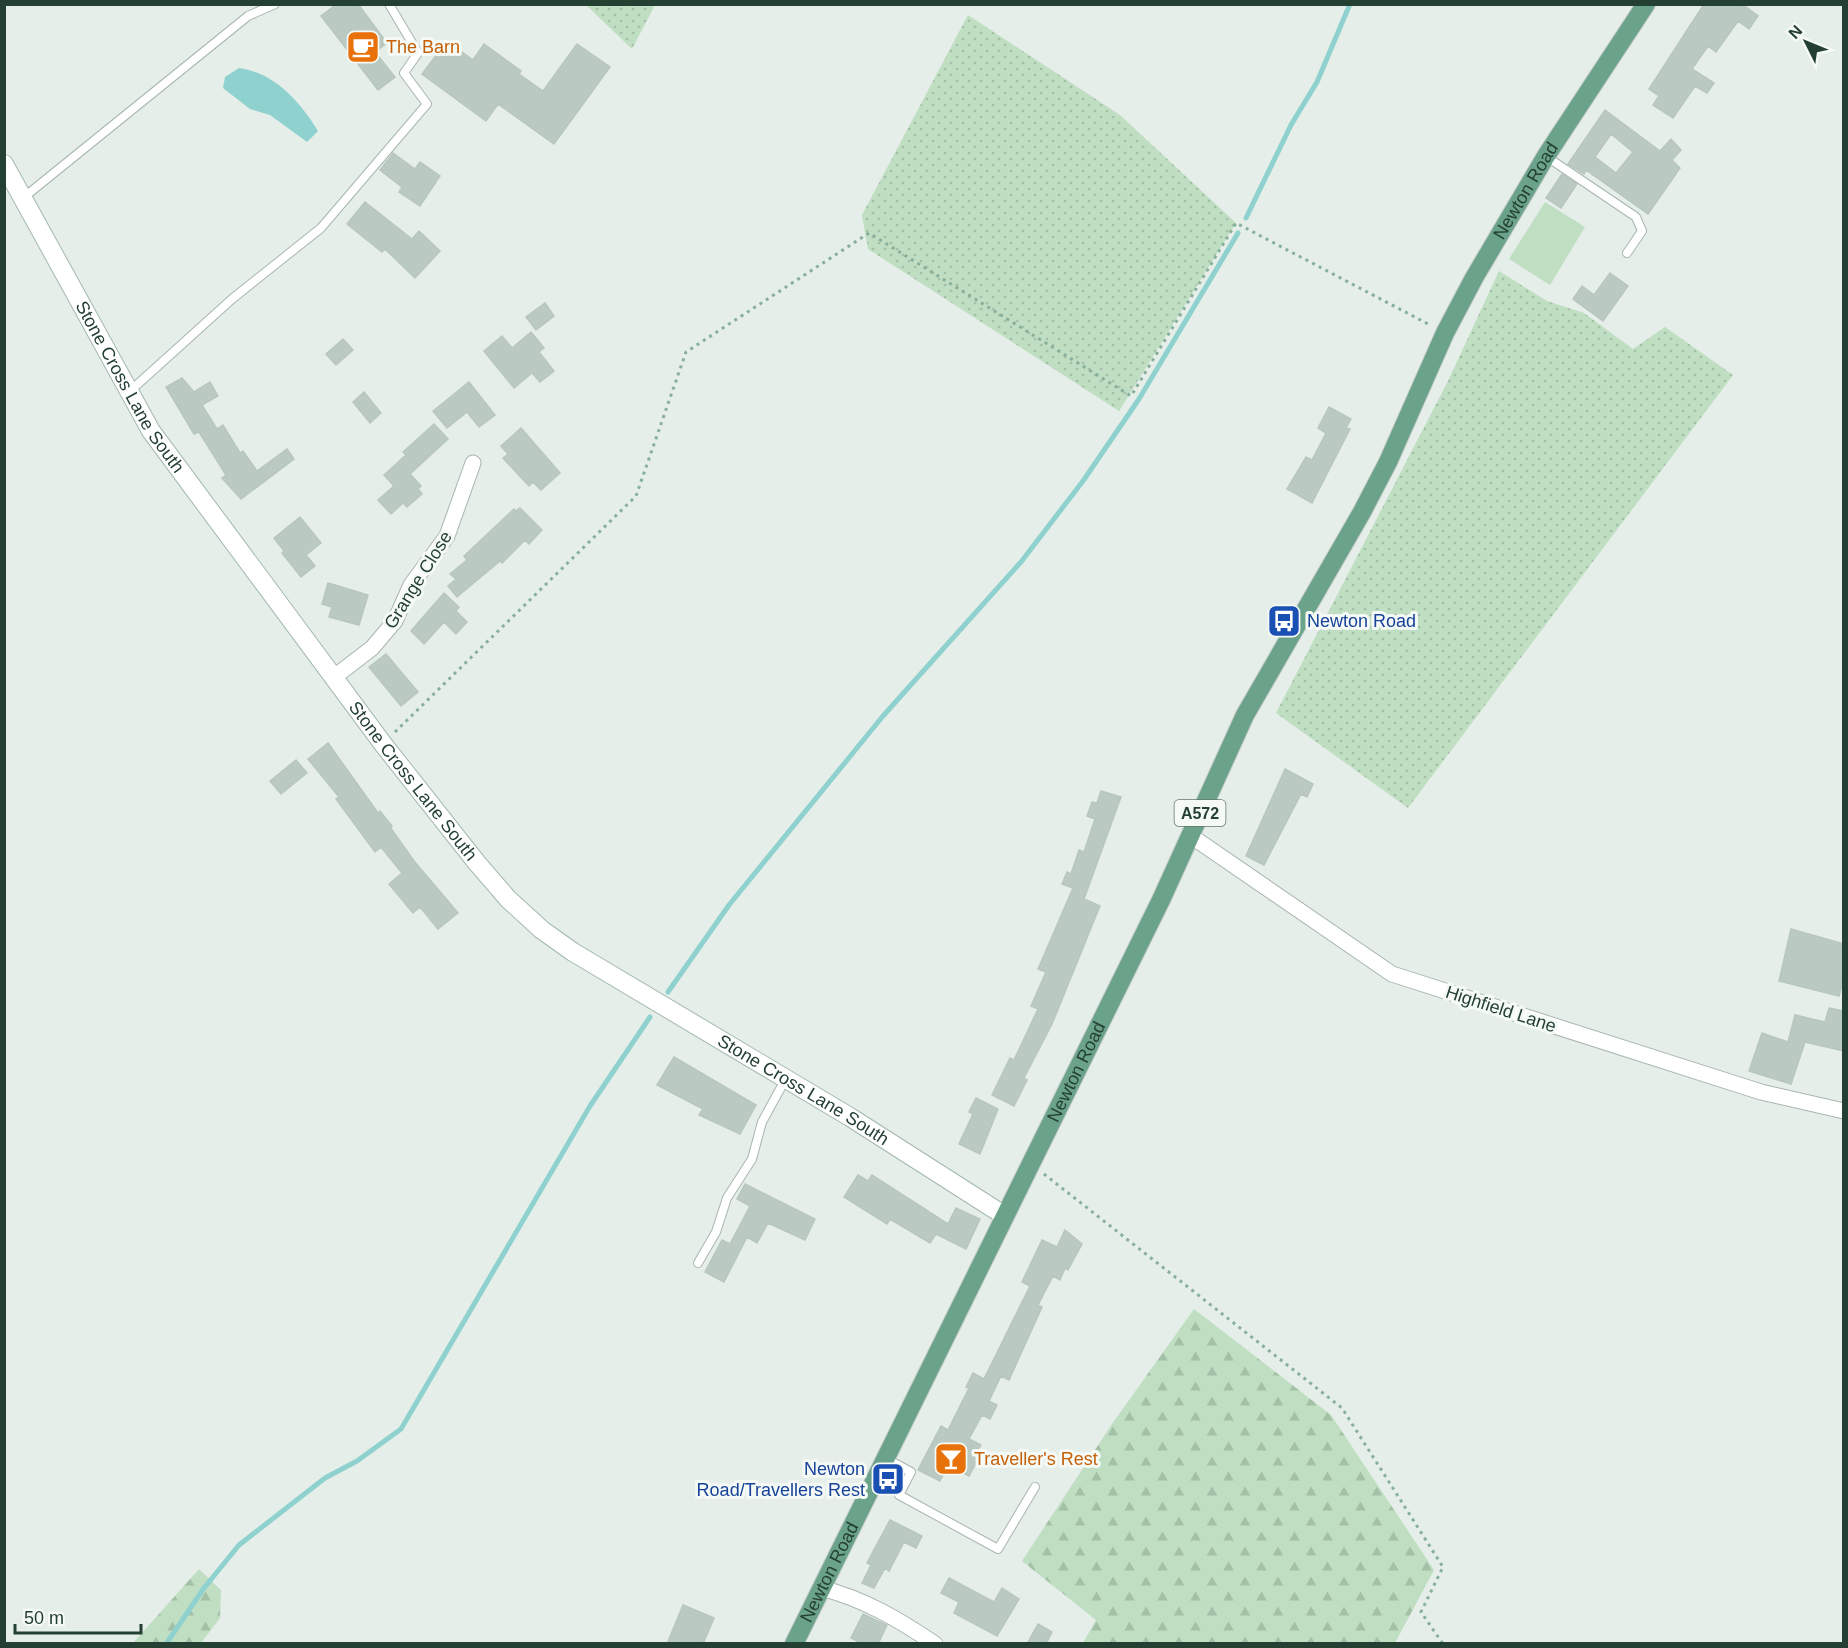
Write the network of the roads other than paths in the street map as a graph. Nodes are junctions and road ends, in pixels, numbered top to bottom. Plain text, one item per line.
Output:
1 (274, 4) edge
2 (389, 4) edge
3 (1646, 4) edge
4 (1546, 156) junction
5 (4, 164) edge
6 (23, 198) junction
7 (1627, 253) dead end
8 (128, 393) junction
9 (473, 463) dead end
10 (333, 678) junction
11 (1191, 836) junction
12 (786, 1079) junction
13 (1844, 1111) edge
14 (1005, 1216) junction
15 (698, 1263) dead end
16 (886, 1458) junction
17 (1035, 1487) dead end
18 (821, 1588) junction
19 (794, 1644) edge
20 (935, 1644) edge

1 - 6 lane
2 - 8 lane
3 - 4 main road, Newton Road / A572
4 - 7 lane
4 - 11 main road, Newton Road / A572
5 - 6 street, Stone Cross Lane South
6 - 8 street, Stone Cross Lane South
8 - 10 street, Stone Cross Lane South
9 - 10 street, Grange Close
10 - 12 street, Stone Cross Lane South
11 - 13 street, Highfield Lane
11 - 14 main road, Newton Road / A572
12 - 14 street, Stone Cross Lane South
12 - 15 lane
14 - 16 main road, Newton Road / A572
16 - 17 lane
16 - 18 main road, Newton Road / A572
18 - 19 main road, Newton Road / A572
18 - 20 street

